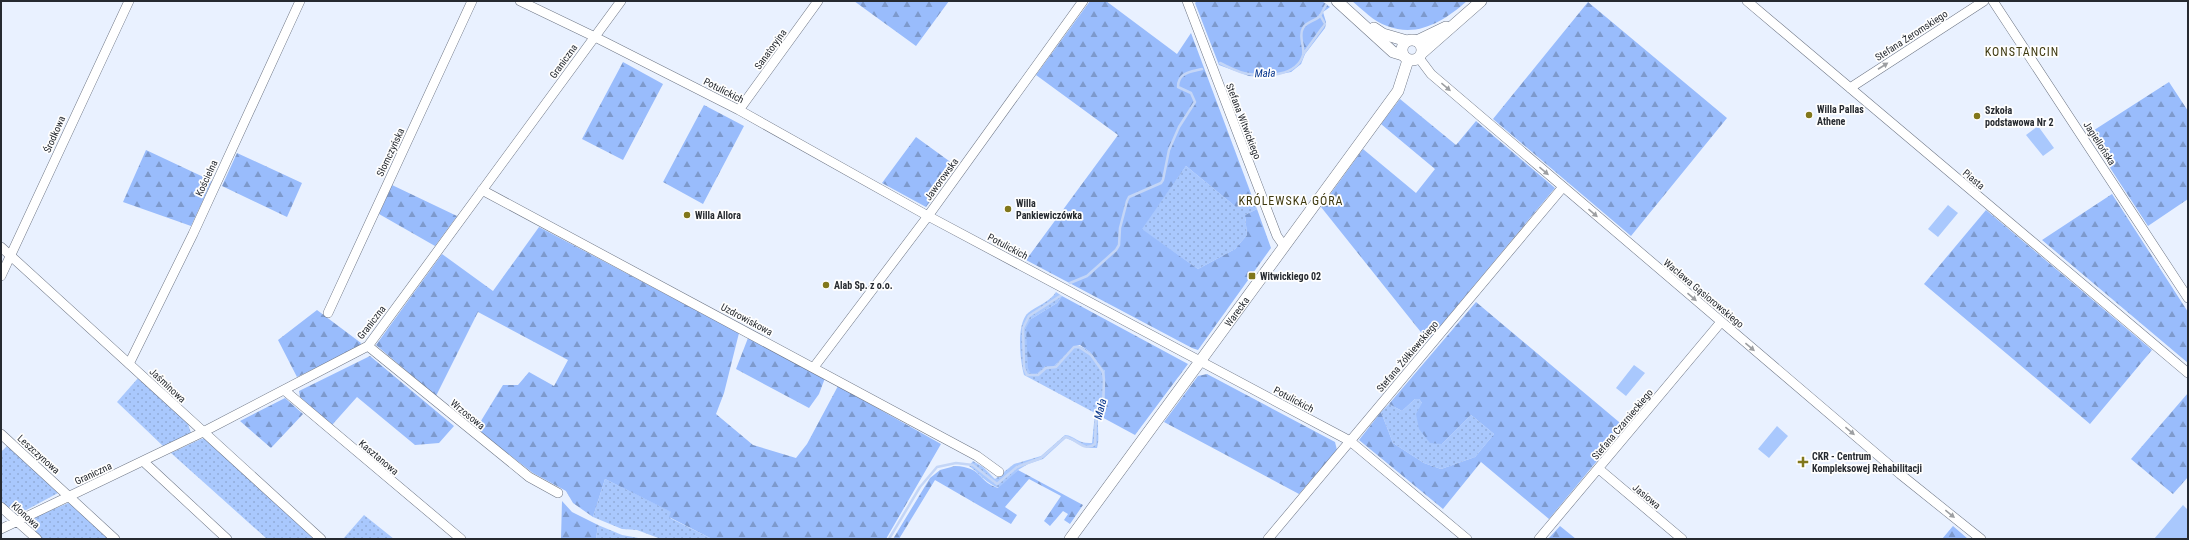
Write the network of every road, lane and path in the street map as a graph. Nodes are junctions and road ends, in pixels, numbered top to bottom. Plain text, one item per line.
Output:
1 (129, 1) edge
2 (300, 1) edge
3 (472, 1) edge
4 (520, 1) edge
5 (621, 1) edge
6 (818, 1) edge
7 (1083, 1) edge
8 (1187, 1) edge
9 (1337, 1) edge
10 (1480, 1) edge
11 (1747, 1) edge
12 (1984, 1) edge
13 (1993, 1) edge
14 (1460, 18) junction
15 (1359, 20) junction
16 (595, 37) junction
17 (1412, 41) junction
18 (1413, 56) junction
19 (1850, 88) junction
20 (739, 110) junction
21 (1563, 187) junction
22 (482, 190) junction
23 (928, 216) junction
24 (1284, 246) junction
25 (1, 247) edge
26 (10, 255) junction
27 (1, 276) edge
28 (2188, 298) edge
29 (328, 313) dead end
30 (1721, 322) junction
31 (368, 346) junction
32 (1200, 362) junction
33 (129, 364) junction
34 (814, 367) junction
35 (2188, 373) edge
36 (284, 390) junction
37 (203, 432) junction
38 (1, 434) edge
39 (1350, 441) junction
40 (144, 462) junction
41 (1599, 469) junction
42 (999, 472) dead end
43 (558, 493) dead end
44 (69, 496) junction
45 (1, 507) edge
46 (17, 521) junction
47 (1, 529) edge
48 (37, 539) edge
49 (115, 539) edge
50 (227, 539) edge
51 (321, 539) edge
52 (461, 539) edge
53 (1070, 539) edge
54 (1268, 539) edge
55 (1467, 539) edge
56 (1539, 539) edge
57 (1682, 539) edge
58 (1981, 539) edge

1 - 26 street, Środkowa
2 - 33 street, Kościelna
3 - 29 street, Słomczyńska
4 - 16 street, Potulickich
5 - 16 street, Graniczna
6 - 20 street, Sanatoryjna
7 - 23 street, Jaworowska
8 - 24 street, Stefana Witwickiego
9 - 15 street
10 - 14 street
11 - 19 street, Piasta
19 -> 12 street, Stefana Żeromskiego
13 - 28 street, Jagiellońska
14 - 17 street
14 - 18 street
15 - 17 street
15 - 18 street
16 - 20 street, Potulickich
16 - 22 street, Graniczna
17 - 18 street
17 - 18 street, Warecka
18 -> 21 street, Wacława Gąsiorowskiego
18 - 24 street, Warecka
19 - 35 street, Piasta
20 - 23 street, Potulickich
21 -> 30 street, Wacława Gąsiorowskiego
21 - 39 street, Stefana Żółkiewskiego
22 - 31 street, Graniczna
22 - 34 street, Uzdrowiskowa
23 - 32 street, Potulickich
23 - 34 street, Jaworowska
24 - 32 street, Warecka
25 - 26 street, Jaśminowa
26 - 27 street, Środkowa
26 - 33 street, Jaśminowa
30 - 41 street, Stefana Czarnieckiego
30 -> 58 street, Wacława Gąsiorowskiego
31 - 36 street, Graniczna
31 - 43 street, Wrzosowa
32 - 39 street, Potulickich
32 - 53 street, Warecka
33 - 37 street, Jaśminowa
34 - 42 street, Uzdrowiskowa
36 - 37 street, Graniczna
36 - 52 street, Kasztanowa
37 - 40 street, Graniczna
37 - 51 street, Jaśminowa
38 - 44 street, Leszczynowa
39 - 54 street, Stefana Żółkiewskiego
39 - 55 street, Potulickich
40 - 44 street, Graniczna
40 - 50 street
41 - 56 street, Stefana Czarnieckiego
41 - 57 street, Jasiowa
44 - 46 street, Graniczna
44 - 49 street, Leszczynowa
45 - 46 street, Klonowa
46 - 47 street, Graniczna
46 - 48 street, Klonowa

